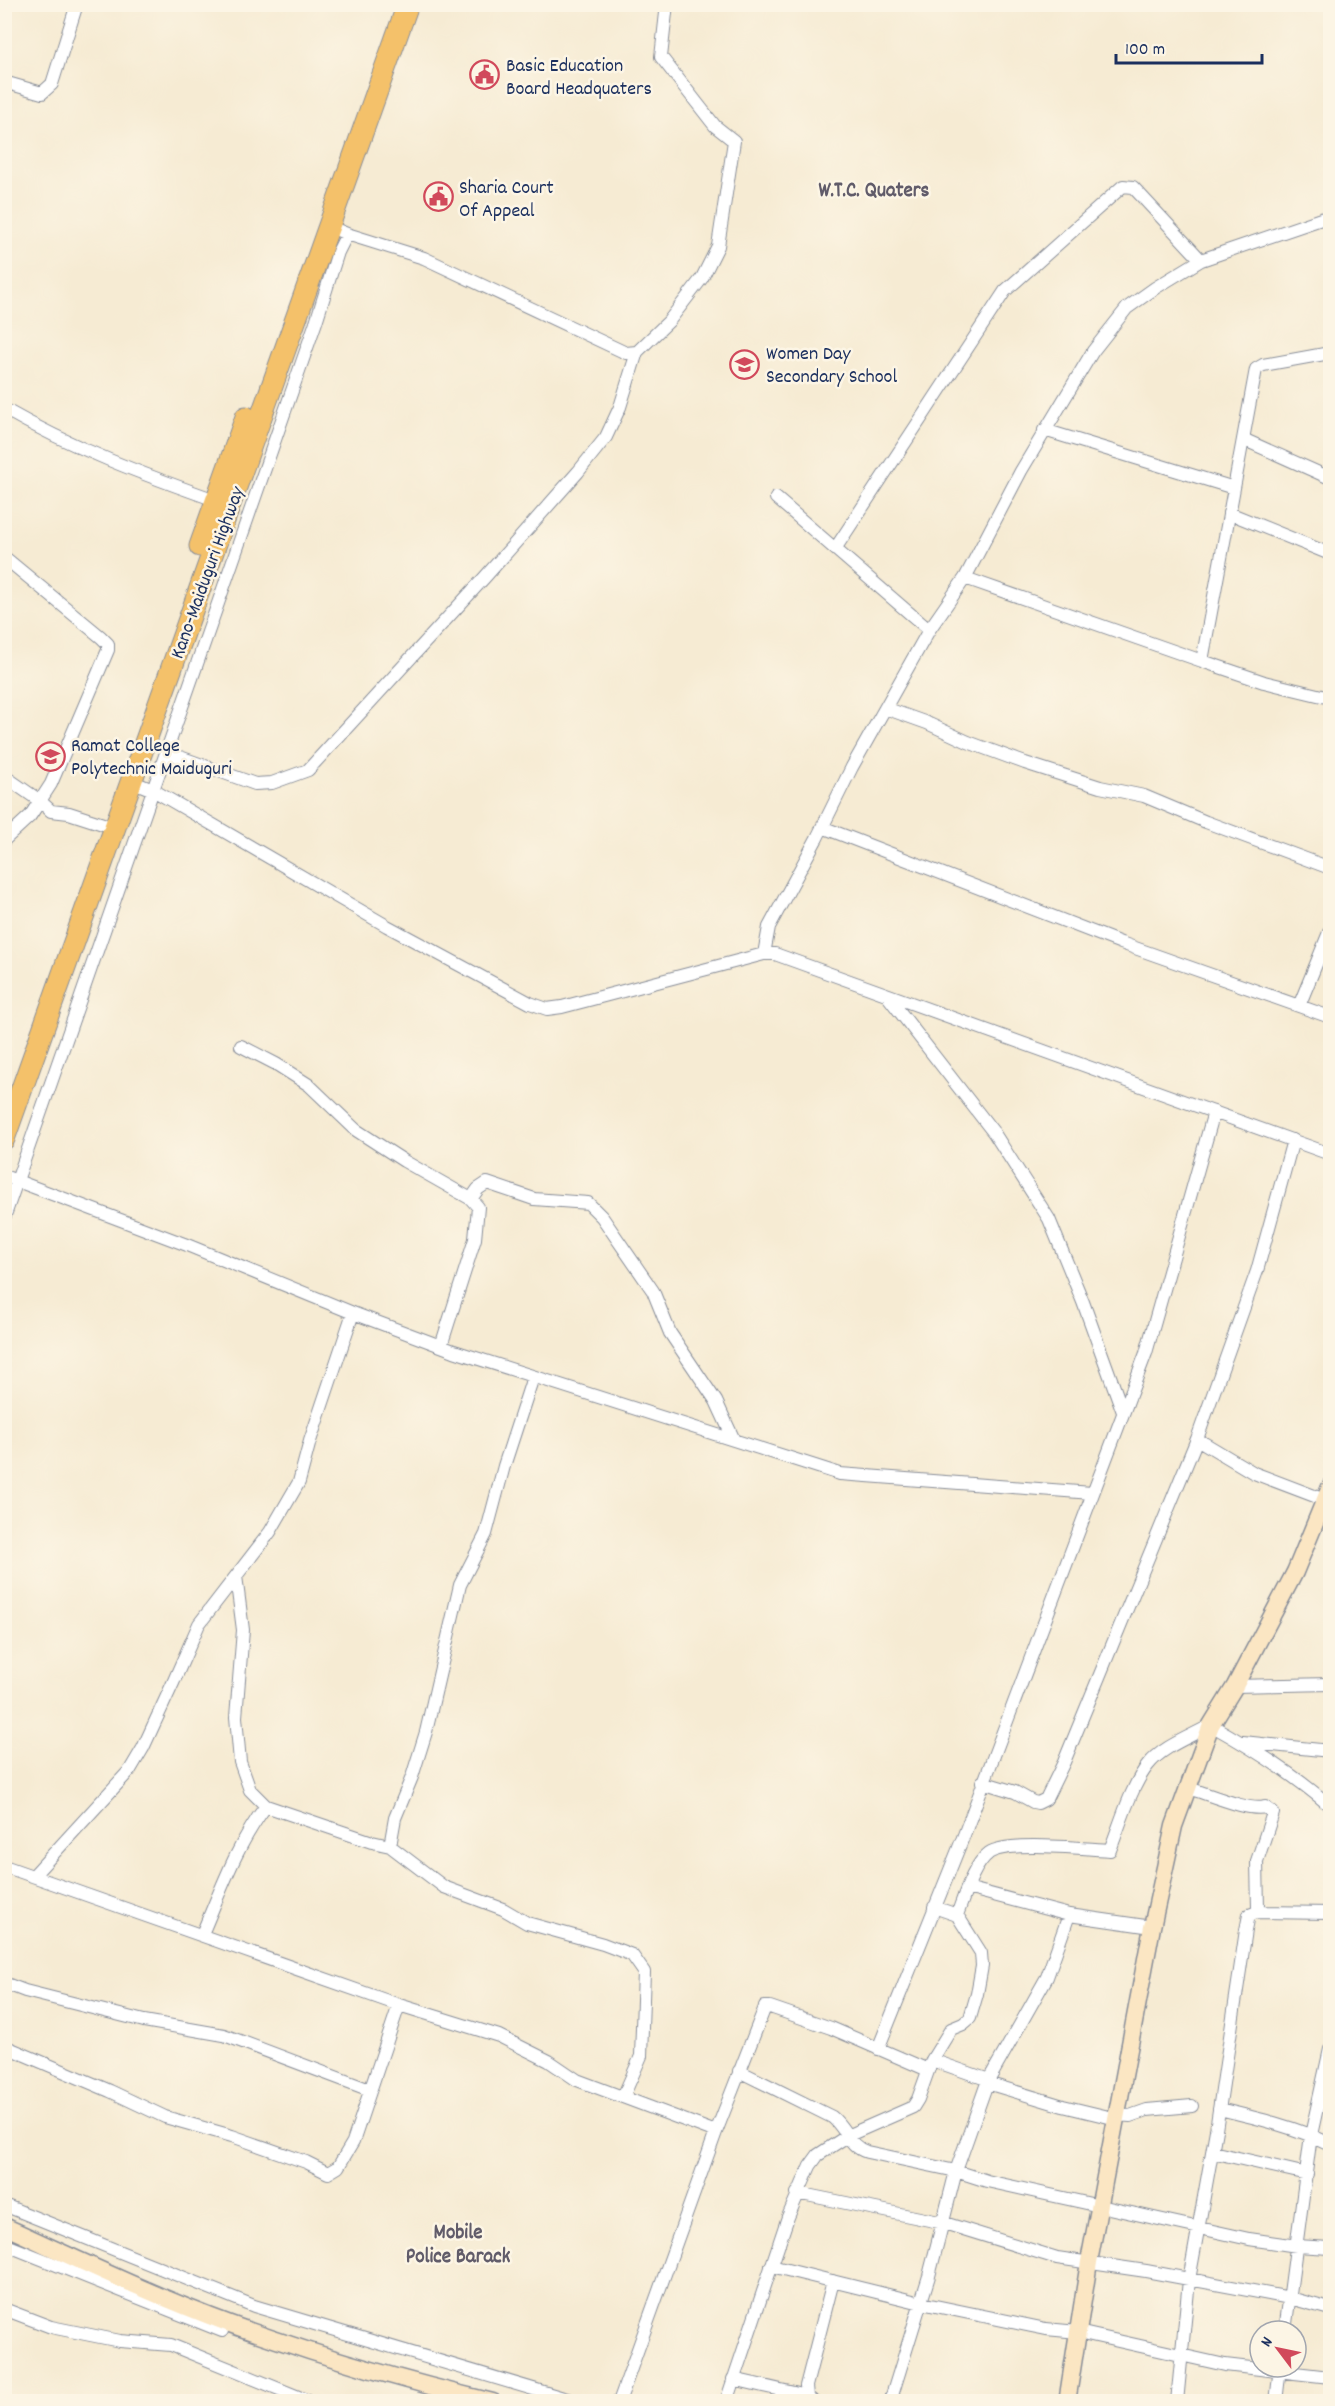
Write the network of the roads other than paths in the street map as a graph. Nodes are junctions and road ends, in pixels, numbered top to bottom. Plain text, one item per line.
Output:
1 (76, 4) edge
2 (396, 4) edge
3 (408, 4) edge
4 (667, 4) edge
5 (4, 82) edge
6 (1330, 216) edge
7 (338, 230) junction
8 (1201, 260) junction
9 (637, 352) junction
10 (1330, 353) edge
11 (4, 409) edge
12 (1044, 430) junction
13 (1245, 440) junction
14 (1330, 478) edge
15 (1234, 488) junction
16 (776, 498) dead end
17 (223, 503) junction
18 (1229, 513) junction
19 (835, 549) junction
20 (1330, 554) edge
21 (4, 557) edge
22 (965, 578) junction
23 (929, 630) junction
24 (1202, 661) junction
25 (1330, 698) edge
26 (885, 708) junction
27 (166, 752) junction
28 (4, 776) edge
29 (131, 781) junction
30 (153, 790) junction
31 (40, 801) junction
32 (103, 824) junction
33 (822, 827) junction
34 (4, 840) edge
35 (1330, 868) edge
36 (1330, 930) edge
37 (764, 954) junction
38 (886, 994) junction
39 (1299, 1006) junction
40 (1330, 1017) edge
41 (241, 1046) dead end
42 (4, 1106) edge
43 (1214, 1112) junction
44 (4, 1139) edge
45 (1293, 1140) junction
46 (1330, 1154) edge
47 (4, 1176) edge
48 (18, 1180) junction
49 (471, 1199) junction
50 (4, 1218) edge
51 (353, 1313) junction
52 (441, 1346) junction
53 (533, 1377) junction
54 (1123, 1412) junction
55 (1197, 1439) junction
56 (734, 1440) junction
57 (1092, 1493) junction
58 (1328, 1494) edge
59 (236, 1576) junction
60 (1330, 1684) edge
61 (1236, 1686) junction
62 (1211, 1725) junction
63 (1239, 1741) junction
64 (1330, 1752) edge
65 (982, 1782) junction
66 (1188, 1788) junction
67 (267, 1806) junction
68 (1330, 1806) edge
69 (390, 1846) junction
70 (4, 1866) edge
71 (33, 1876) junction
72 (967, 1888) junction
73 (934, 1907) junction
74 (1257, 1912) junction
75 (1330, 1913) edge
76 (957, 1915) junction
77 (1069, 1915) junction
78 (1152, 1927) junction
79 (202, 1934) junction
80 (4, 1983) edge
81 (399, 2005) junction
82 (4, 2046) edge
83 (878, 2049) junction
84 (1330, 2058) edge
85 (930, 2065) junction
86 (739, 2072) junction
87 (987, 2083) junction
88 (370, 2090) junction
89 (622, 2097) junction
90 (1192, 2106) dead end
91 (1219, 2109) junction
92 (1117, 2117) junction
93 (716, 2132) junction
94 (849, 2135) junction
95 (1311, 2135) junction
96 (1330, 2144) edge
97 (1212, 2152) junction
98 (956, 2170) junction
99 (1307, 2174) junction
100 (797, 2193) junction
101 (4, 2205) edge
102 (1101, 2205) junction
103 (944, 2223) junction
104 (4, 2226) edge
105 (1199, 2227) junction
106 (4, 2244) edge
107 (1297, 2246) junction
108 (1330, 2248) edge
109 (1089, 2262) junction
110 (771, 2266) junction
111 (1189, 2280) junction
112 (833, 2281) junction
113 (1290, 2298) junction
114 (921, 2302) junction
115 (4, 2309) edge
116 (1330, 2309) edge
117 (1287, 2319) edge
118 (222, 2331) dead end
119 (1078, 2332) junction
120 (1180, 2354) junction
121 (1248, 2366) edge
122 (1308, 2374) edge
123 (1330, 2377) edge
124 (734, 2379) junction
125 (1278, 2379) edge
126 (464, 2398) edge
127 (811, 2399) edge
128 (310, 2402) edge
129 (493, 2402) edge
130 (577, 2402) edge
131 (619, 2402) edge
132 (726, 2402) edge
133 (890, 2402) edge
134 (1068, 2402) edge
135 (1177, 2402) edge
136 (1276, 2402) edge

1 - 5 street
2 - 17 highway, Kano-Maiduguri Highway
3 - 7 highway, Kano-Maiduguri Highway
4 - 9 street
6 - 8 street
7 - 9 street
7 - 17 highway, Kano-Maiduguri Highway
7 - 27 street
8 - 12 street
8 - 19 street
9 - 27 street
10 - 13 street
11 - 17 street
12 - 15 street
12 - 22 street
13 - 14 street
13 - 15 street
15 - 18 street
16 - 19 street
17 - 29 highway, Kano-Maiduguri Highway
17 - 32 highway, Kano-Maiduguri Highway
18 - 20 street
18 - 24 street
19 - 23 street
21 - 31 street
22 - 23 street
22 - 24 street
23 - 26 street
24 - 25 street
26 - 33 street
26 - 35 street
27 - 30 street
28 - 31 street
29 - 30 street
29 - 44 highway, Kano-Maiduguri Highway
30 - 37 street
30 - 48 street
31 - 32 street
31 - 34 street
32 - 42 highway, Kano-Maiduguri Highway
33 - 37 street
33 - 39 street
36 - 39 street
37 - 38 street
38 - 43 street
38 - 54 street
39 - 40 street
41 - 49 street
43 - 45 street
43 - 54 street
45 - 46 street
45 - 55 street
47 - 48 street
48 - 50 street
48 - 51 street
49 - 52 street
49 - 56 street
51 - 52 street
51 - 59 street
52 - 53 street
53 - 56 street
53 - 69 street
54 - 57 street
55 - 58 street
55 - 65 street
56 - 57 street
57 - 65 street
58 - 61 street
59 - 67 street
59 - 71 street
60 - 61 street
61 - 62 street
62 - 63 street
62 - 66 street
62 - 72 street
63 - 64 street
63 - 68 street
65 - 73 street
66 - 74 street
66 - 78 street
67 - 69 street
67 - 79 street
69 - 89 street
70 - 71 street
71 - 79 street
72 - 76 street
72 - 77 street
73 - 76 street
73 - 83 street
74 - 75 street
74 - 91 street
76 - 85 street
77 - 78 street
77 - 87 street
78 - 92 street
79 - 81 street
80 - 88 street
81 - 88 street
81 - 89 street
82 - 88 street
83 - 85 street
83 - 86 street
84 - 95 street
85 - 87 street
85 - 94 street
86 - 93 street
86 - 94 street
87 - 92 street
87 - 98 street
89 - 93 street
90 - 92 street
91 - 95 street
91 - 97 street
92 - 102 street
93 - 131 street
94 - 98 street
94 - 100 street
95 - 96 street
95 - 99 street
97 - 99 street
97 - 105 street
98 - 102 street
98 - 103 street
99 - 107 street
100 - 103 street
100 - 110 street
101 - 130 street
102 - 105 street
102 - 109 street
103 - 109 street
103 - 114 street
104 - 126 street
105 - 107 street
105 - 111 street
106 - 118 street
107 - 108 street
107 - 113 street
109 - 111 street
109 - 119 street
110 - 112 street
110 - 124 street
111 - 113 street
111 - 120 street
112 - 114 street
112 - 127 street
113 - 116 street
113 - 117 street
114 - 119 street
114 - 133 street
115 - 128 street
119 - 120 street
119 - 134 street
120 - 121 street
120 - 135 street
122 - 123 street
124 - 127 street
124 - 132 street
125 - 136 street
126 - 129 street

